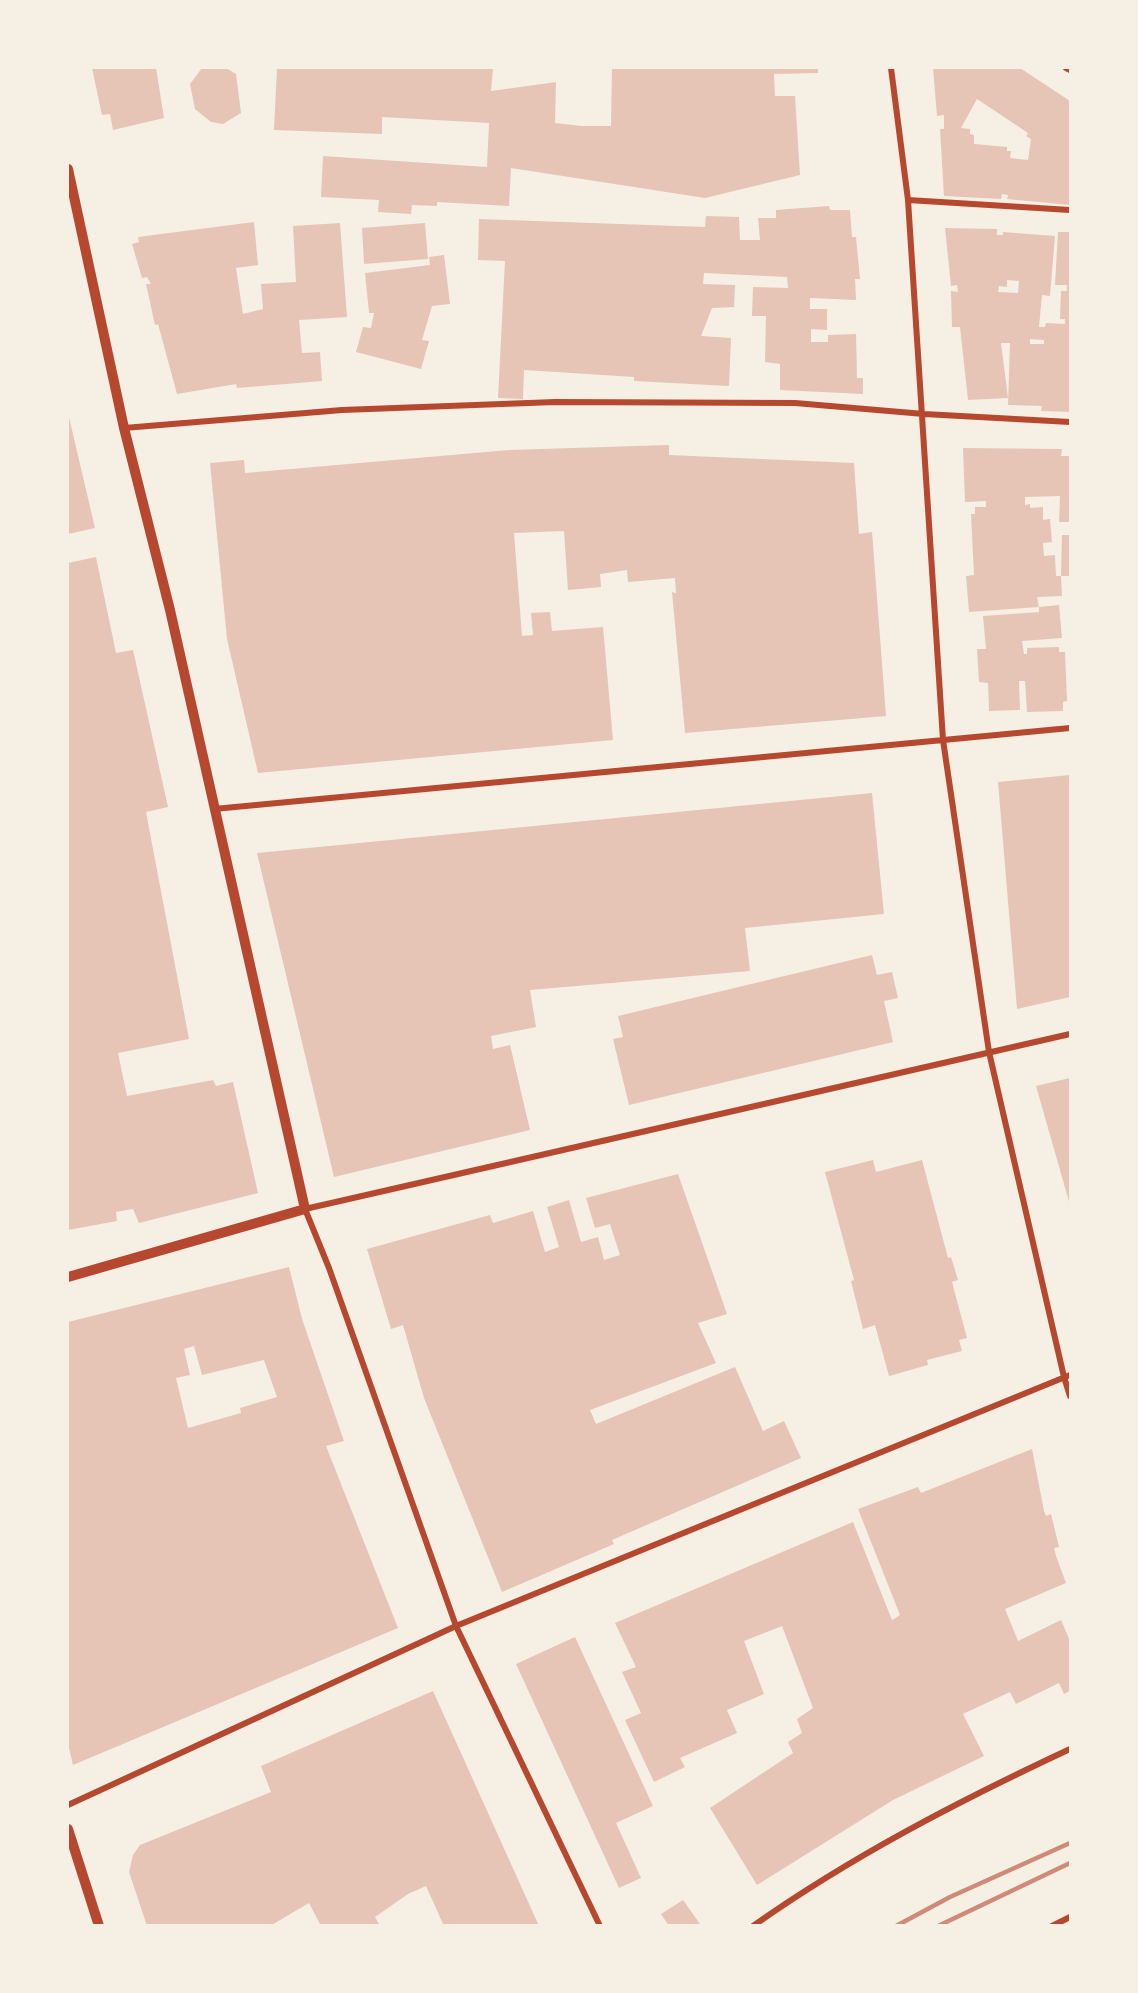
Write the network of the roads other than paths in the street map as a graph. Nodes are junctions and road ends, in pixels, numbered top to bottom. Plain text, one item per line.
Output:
1 (891, 68) edge
2 (1066, 68) edge
3 (1071, 70) edge
4 (68, 169) edge
5 (69, 181) edge
6 (908, 200) junction
7 (1071, 210) edge
8 (924, 414) junction
9 (1071, 422) edge
10 (124, 428) junction
11 (1071, 728) edge
12 (943, 740) junction
13 (214, 809) junction
14 (1071, 1034) edge
15 (989, 1052) junction
16 (305, 1209) junction
17 (68, 1277) edge
18 (1067, 1376) edge
19 (1071, 1396) edge
20 (456, 1626) junction
21 (1071, 1749) edge
22 (68, 1805) edge
23 (68, 1829) edge
24 (1071, 1917) edge
25 (99, 1926) edge
26 (600, 1926) edge
27 (753, 1926) edge
28 (1052, 1926) edge

1 - 6 street
2 - 3 street
4 - 5 street
5 - 10 street
6 - 7 street
6 - 8 street
8 - 9 street
8 - 10 street
8 - 12 street
10 - 13 street
11 - 12 street
12 - 13 street
12 - 15 street
13 - 16 street
14 - 15 street
15 - 16 street
15 - 18 street
16 - 17 street
16 - 20 street
18 - 19 street
18 - 20 street
20 - 22 street
20 - 26 street
21 - 27 street
23 - 25 street
24 - 28 street

